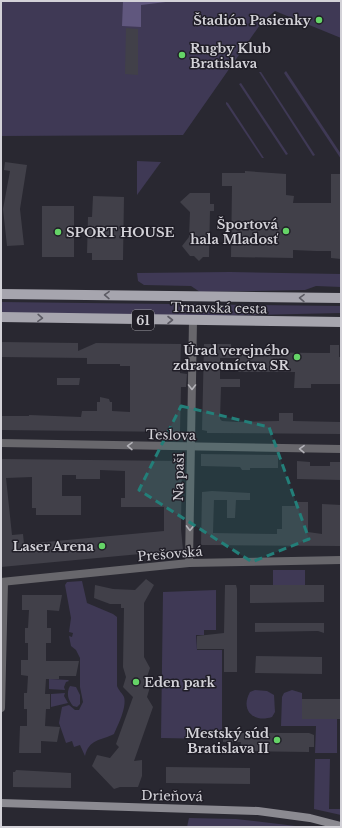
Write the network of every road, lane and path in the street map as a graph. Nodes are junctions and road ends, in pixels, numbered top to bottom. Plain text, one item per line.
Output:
1 (1, 294) edge
2 (341, 298) edge
3 (1, 317) edge
4 (193, 320) junction
5 (341, 322) edge
6 (1, 443) edge
7 (192, 447) junction
8 (341, 449) edge
9 (341, 560) edge
10 (189, 563) junction
11 (2, 582) edge
12 (1, 708) edge
13 (1, 803) edge
14 (341, 826) edge

2 -> 1 main road, Trnavská cesta / 61
3 -> 4 main road, Trnavská cesta / 61
4 - 5 main road, Trnavská cesta / 61
4 -> 7 street, Na paši
7 -> 6 street, Teslova
8 -> 7 street, Teslova
7 -> 10 street, Na paši
9 - 10 street, Prešovská
10 - 11 street, Prešovská
11 - 12 street
13 - 14 street, Drieňová

